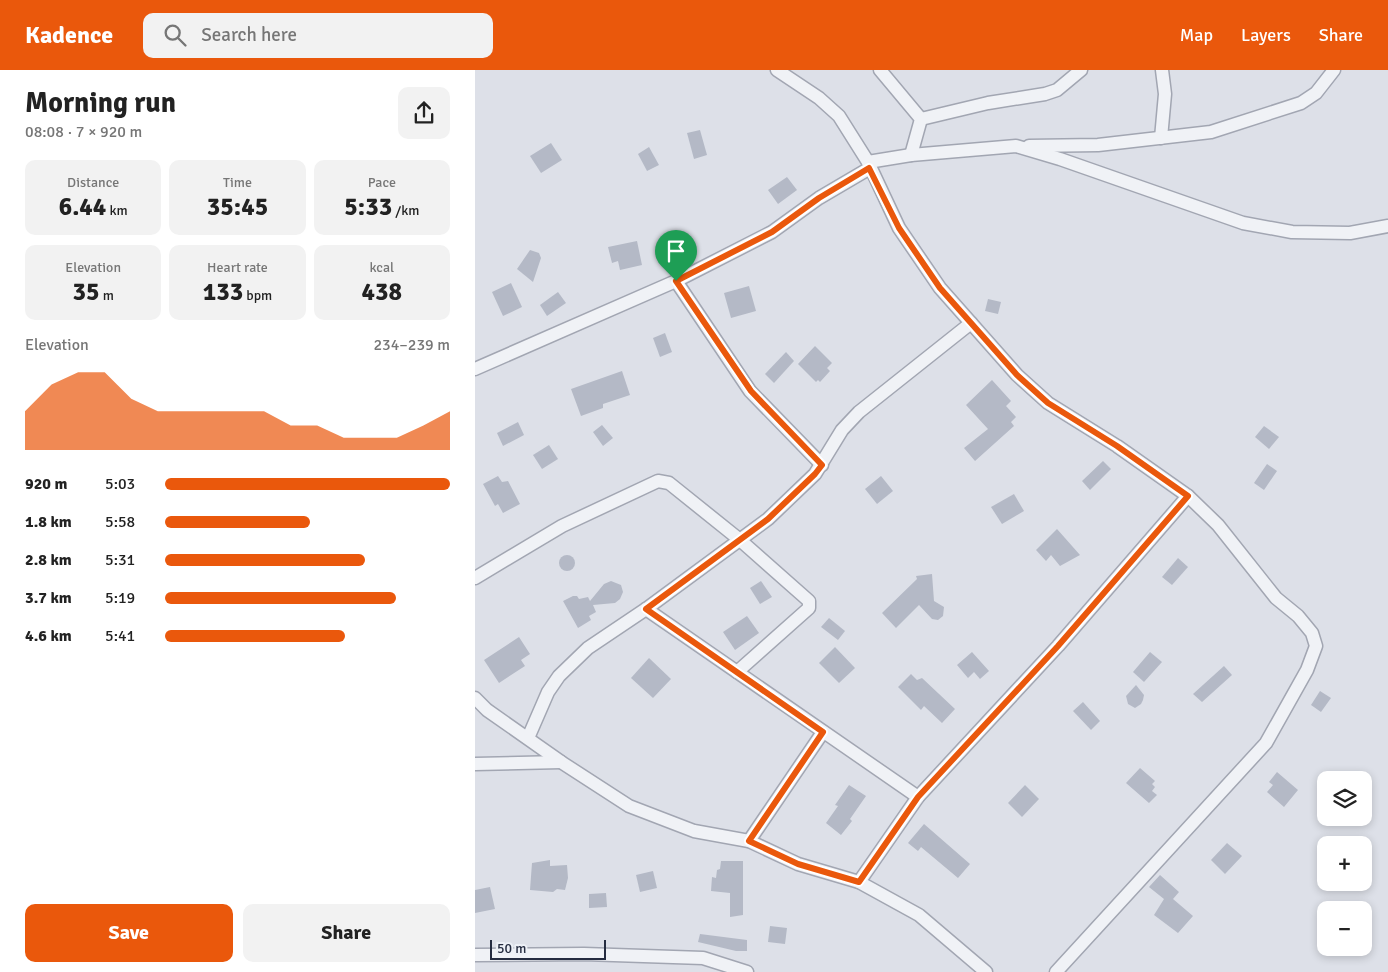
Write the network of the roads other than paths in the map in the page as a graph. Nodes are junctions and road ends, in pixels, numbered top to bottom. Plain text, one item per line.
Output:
1 (777, 70) edge
2 (880, 70) edge
3 (1081, 70) edge
4 (1162, 70) edge
5 (1334, 70) edge
6 (921, 120) junction
7 (1161, 138) junction
8 (1016, 146) junction
9 (911, 155) junction
10 (869, 165) junction
11 (1388, 226) edge
12 (676, 281) junction
13 (971, 323) junction
14 (475, 369) edge
15 (822, 465) junction
16 (1188, 496) junction
17 (740, 540) junction
18 (475, 578) edge
19 (646, 609) junction
20 (737, 672) junction
21 (475, 698) edge
22 (823, 732) junction
23 (528, 738) junction
24 (561, 762) junction
25 (475, 764) edge
26 (918, 797) junction
27 (749, 841) junction
28 (859, 882) junction
29 (475, 955) edge
30 (747, 972) edge
31 (986, 972) edge
32 (1056, 972) edge

1 - 10 street
2 - 6 street
3 - 6 street
4 - 7 street
5 - 7 street
6 - 9 street
7 - 8 street
8 - 9 street
8 - 11 street
9 - 10 street
10 - 12 street
10 - 13 street
12 - 14 street
12 - 15 street
13 - 15 street
13 - 16 street
15 - 17 street
16 - 26 street
16 - 32 street
17 - 18 street
17 - 19 street
17 - 20 street
19 - 20 street
19 - 23 street
20 - 22 street
21 - 23 street
22 - 26 street
22 - 27 street
23 - 24 street
24 - 25 street
24 - 27 street
26 - 28 street
27 - 28 street
28 - 31 street
29 - 30 street

